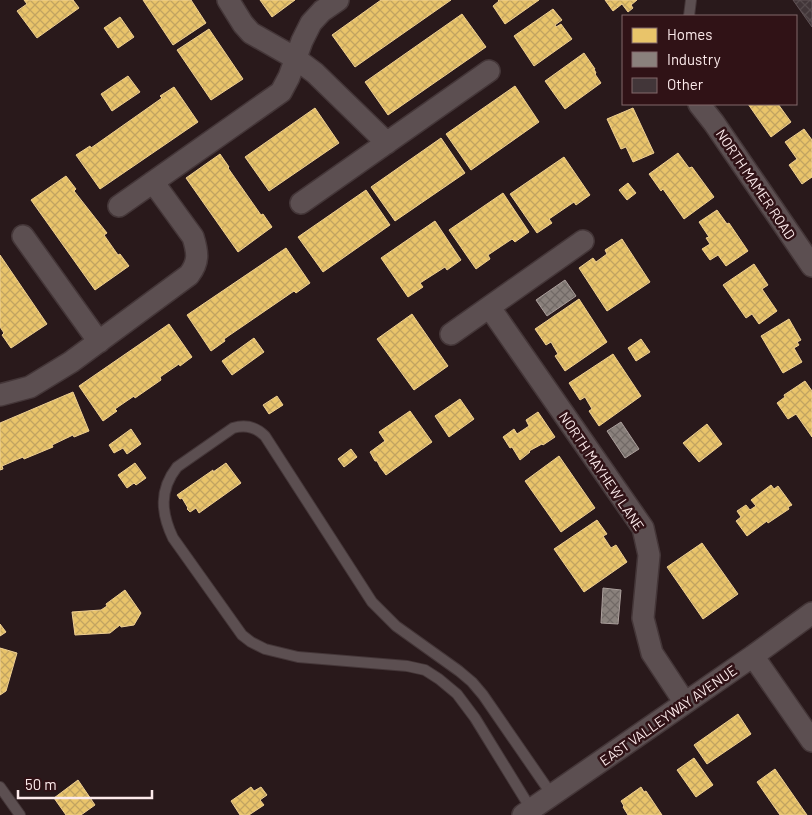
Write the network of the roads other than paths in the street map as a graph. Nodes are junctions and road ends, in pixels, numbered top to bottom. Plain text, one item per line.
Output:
1 (228, 0) edge
2 (338, 0) edge
3 (691, 0) edge
4 (689, 15) edge
5 (295, 58) junction
6 (489, 71) dead end
7 (700, 105) edge
8 (387, 143) junction
9 (153, 182) junction
10 (301, 203) dead end
11 (118, 206) dead end
12 (23, 236) dead end
13 (583, 241) dead end
14 (812, 266) edge
15 (490, 308) junction
16 (451, 334) dead end
17 (99, 342) junction
18 (0, 395) edge
19 (812, 613) edge
20 (753, 656) junction
21 (685, 704) junction
22 (812, 741) edge
23 (0, 787) edge
24 (552, 795) junction
25 (527, 812) edge
26 (20, 815) edge

1 - 5 street
2 - 5 street
3 - 4 lane
5 - 8 street
5 - 9 street
6 - 8 street
7 - 14 street, NORTH MAMER ROAD
8 - 10 street
9 - 11 street
9 - 17 street
12 - 17 street
13 - 15 street
15 - 16 street
15 - 21 street, NORTH MAYHEW LANE
17 - 18 street
19 - 20 street, EAST VALLEYWAY AVENUE
20 - 21 street, EAST VALLEYWAY AVENUE
20 - 22 street
21 - 24 street, EAST VALLEYWAY AVENUE
23 - 26 lane
24 - 25 street, EAST VALLEYWAY AVENUE
24 - 25 lane

